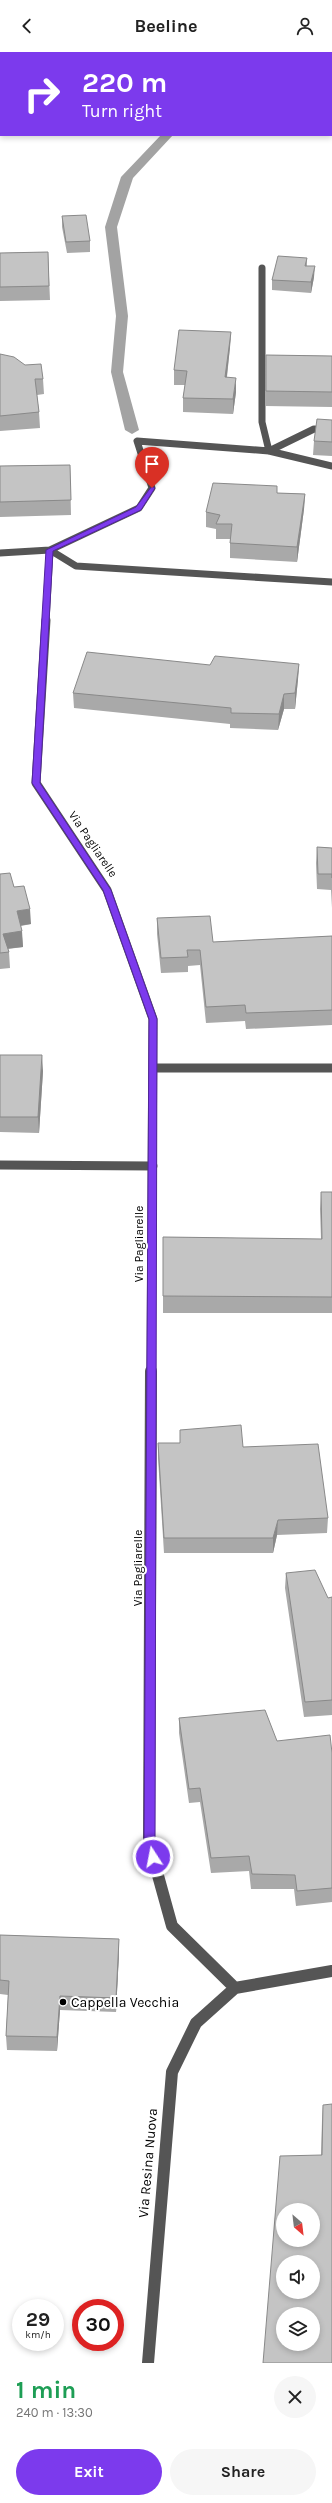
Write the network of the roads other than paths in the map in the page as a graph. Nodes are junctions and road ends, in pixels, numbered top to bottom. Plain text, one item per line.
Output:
1 (262, 268) dead end
2 (332, 430) edge
3 (269, 451) junction
4 (332, 466) edge
5 (50, 550) junction
6 (0, 553) edge
7 (332, 582) edge
8 (153, 1068) junction
9 (332, 1068) edge
10 (0, 1165) edge
11 (153, 1166) junction
12 (332, 1971) edge
13 (235, 1988) junction
14 (148, 2363) edge

1 - 3 street
2 - 3 street
3 - 4 street
3 - 5 street
5 - 6 street
5 - 7 street
5 - 8 street, Via Pagliarelle
8 - 9 street
8 - 11 street, Via Pagliarelle
10 - 11 street
11 - 13 street, Via Pagliarelle
12 - 13 street
13 - 14 street, Via Resina Nuova

